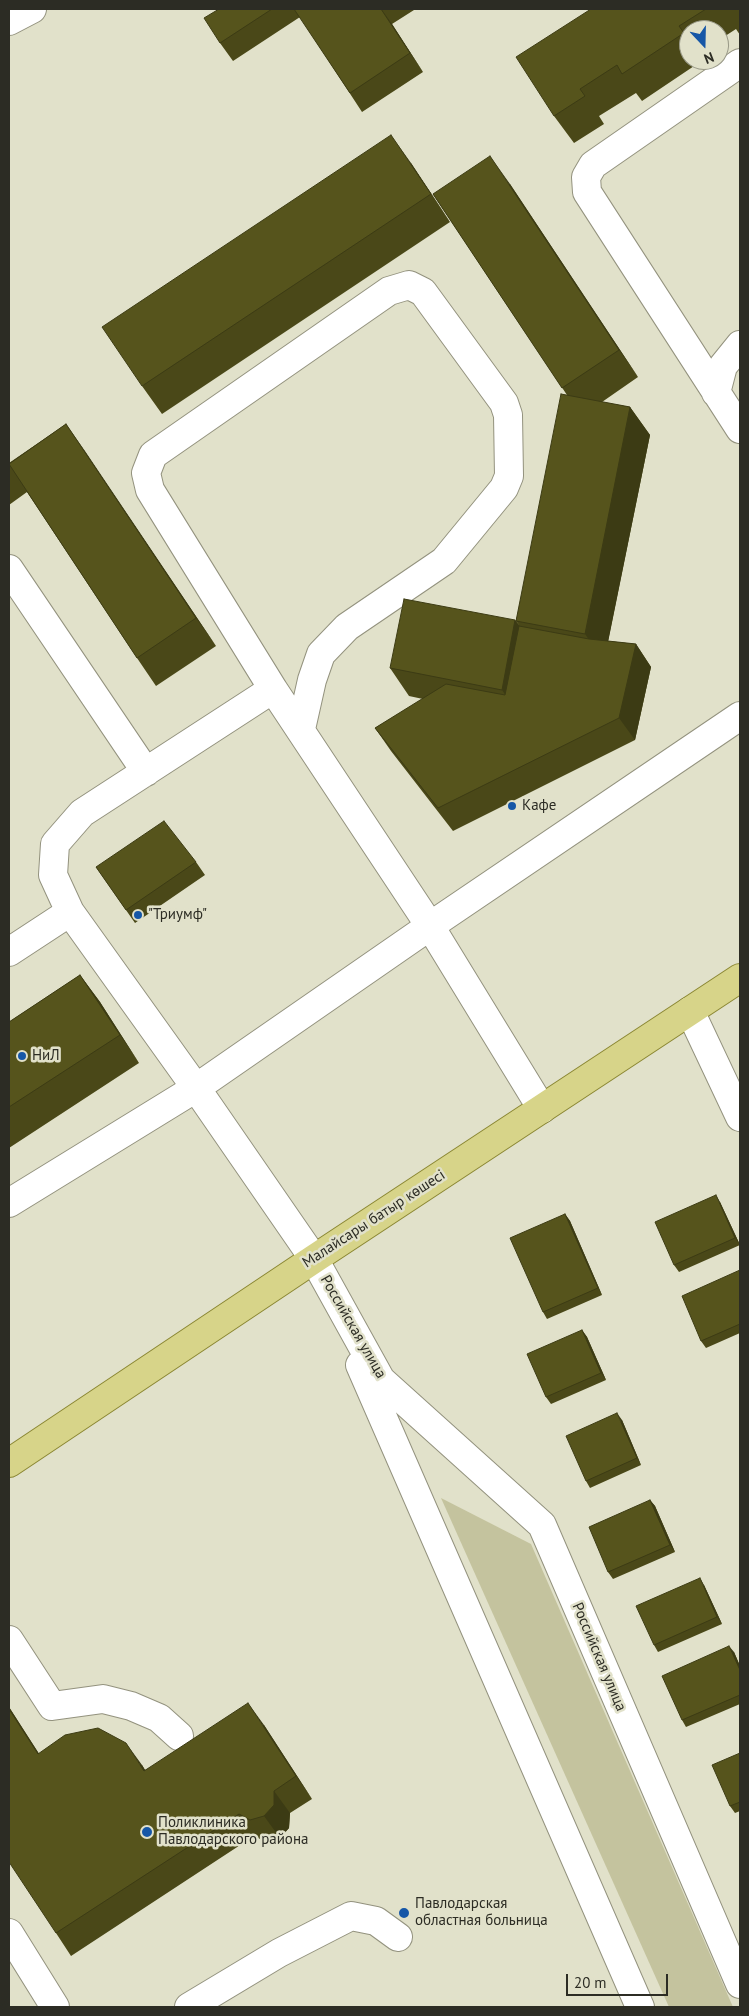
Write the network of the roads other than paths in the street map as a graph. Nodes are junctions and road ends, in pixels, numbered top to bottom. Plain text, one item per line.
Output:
1 (32, 9) edge
2 (9, 21) edge
3 (740, 63) edge
4 (740, 345) edge
5 (716, 393) junction
6 (740, 429) edge
7 (9, 569) edge
8 (273, 689) junction
9 (740, 716) edge
10 (301, 729) junction
11 (146, 772) junction
12 (70, 912) junction
13 (430, 926) junction
14 (9, 952) edge
15 (740, 978) edge
16 (690, 1011) junction
17 (196, 1088) junction
18 (542, 1109) junction
19 (740, 1117) edge
20 (9, 1203) edge
21 (314, 1259) junction
22 (9, 1463) edge
23 (9, 1640) edge
24 (179, 1736) dead end
25 (9, 1933) edge
26 (398, 1937) dead end
27 (740, 1984) edge
28 (55, 2007) edge
29 (189, 2007) edge
30 (640, 2007) edge

1 - 2 street
3 - 5 street
4 - 5 street
5 - 6 street
7 - 11 street
8 - 10 street
8 - 10 street
8 - 11 street
9 - 13 street
10 - 13 street
11 - 12 street
12 - 14 street
12 - 17 street
13 - 17 street
13 - 18 street
15 - 16 main road, Малайсары батыр көшесі
16 - 18 main road, Малайсары батыр көшесі
16 - 19 street
17 - 20 street
17 - 21 street
18 - 21 main road, Малайсары батыр көшесі
21 - 22 main road, Малайсары батыр көшесі
21 - 27 street, Российская улица
21 - 30 street, Российская улица
23 - 24 street
25 - 28 street
26 - 29 street

